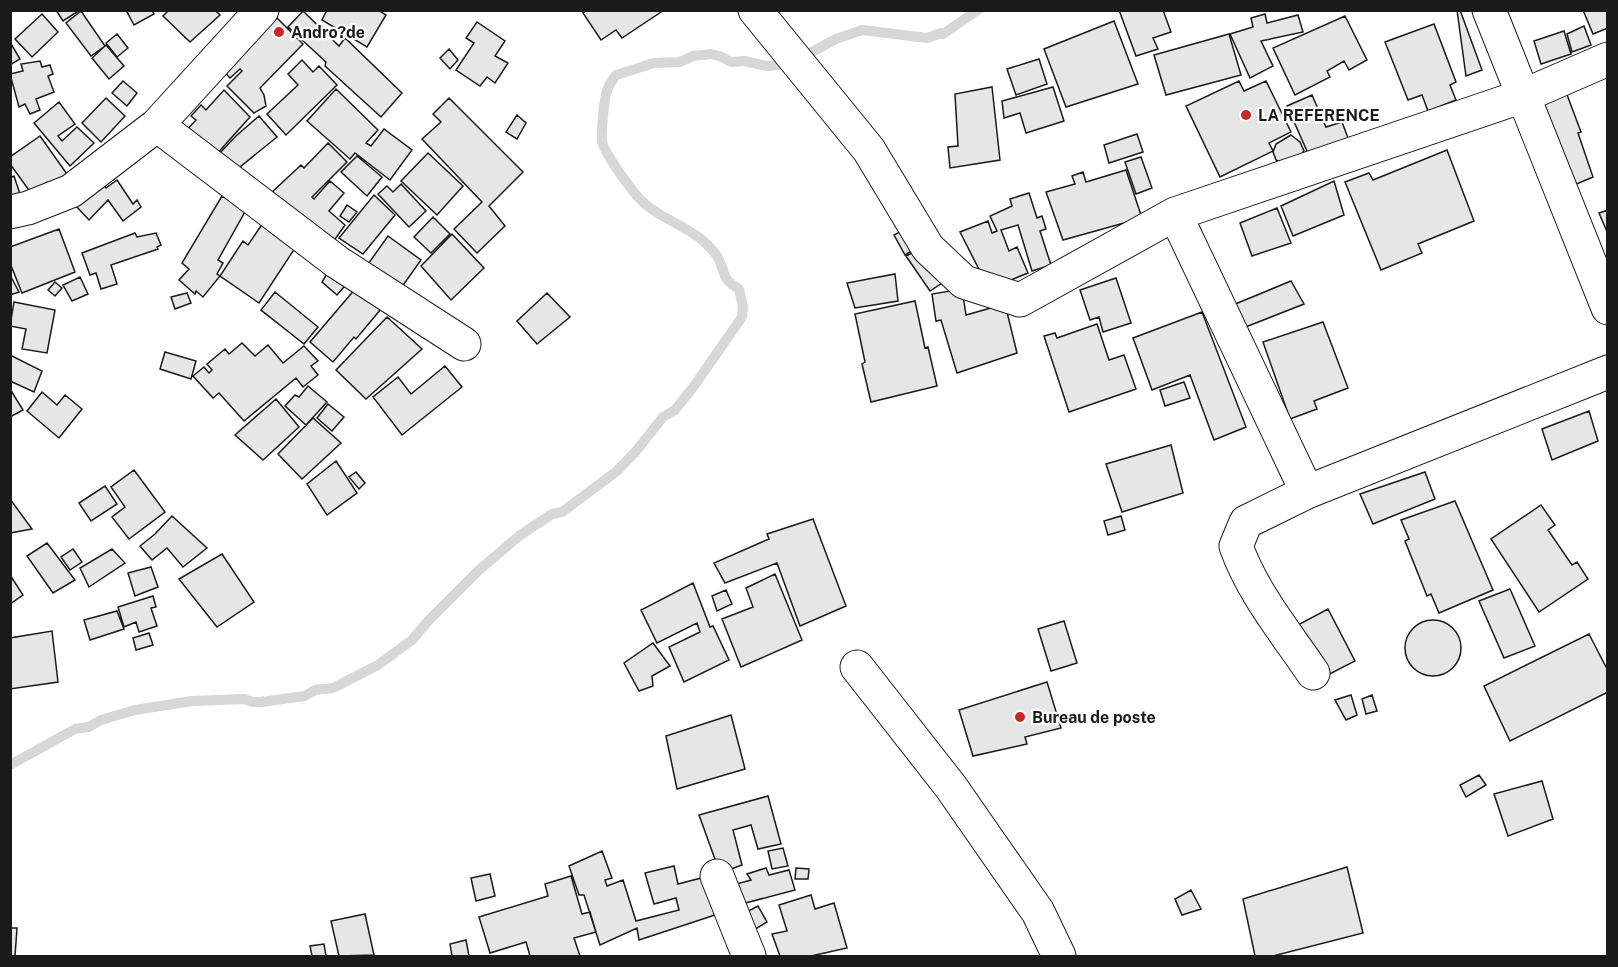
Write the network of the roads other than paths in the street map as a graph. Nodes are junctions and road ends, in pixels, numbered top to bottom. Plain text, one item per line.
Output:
1 (262, 10) edge
2 (755, 10) edge
3 (1489, 10) edge
4 (1608, 59) edge
5 (1523, 96) junction
6 (157, 125) junction
7 (10, 212) edge
8 (1175, 214) junction
9 (1608, 308) edge
10 (464, 344) dead end
11 (1608, 372) edge
12 (1307, 492) junction
13 (857, 667) dead end
14 (1313, 673) dead end
15 (717, 876) dead end
16 (749, 957) edge
17 (1059, 957) edge

1 - 6 street
2 - 8 street
3 - 5 street
4 - 5 street
5 - 8 street
5 - 9 street
6 - 7 street
6 - 10 street
8 - 12 street
11 - 12 street
12 - 14 street
13 - 17 street
15 - 16 street

